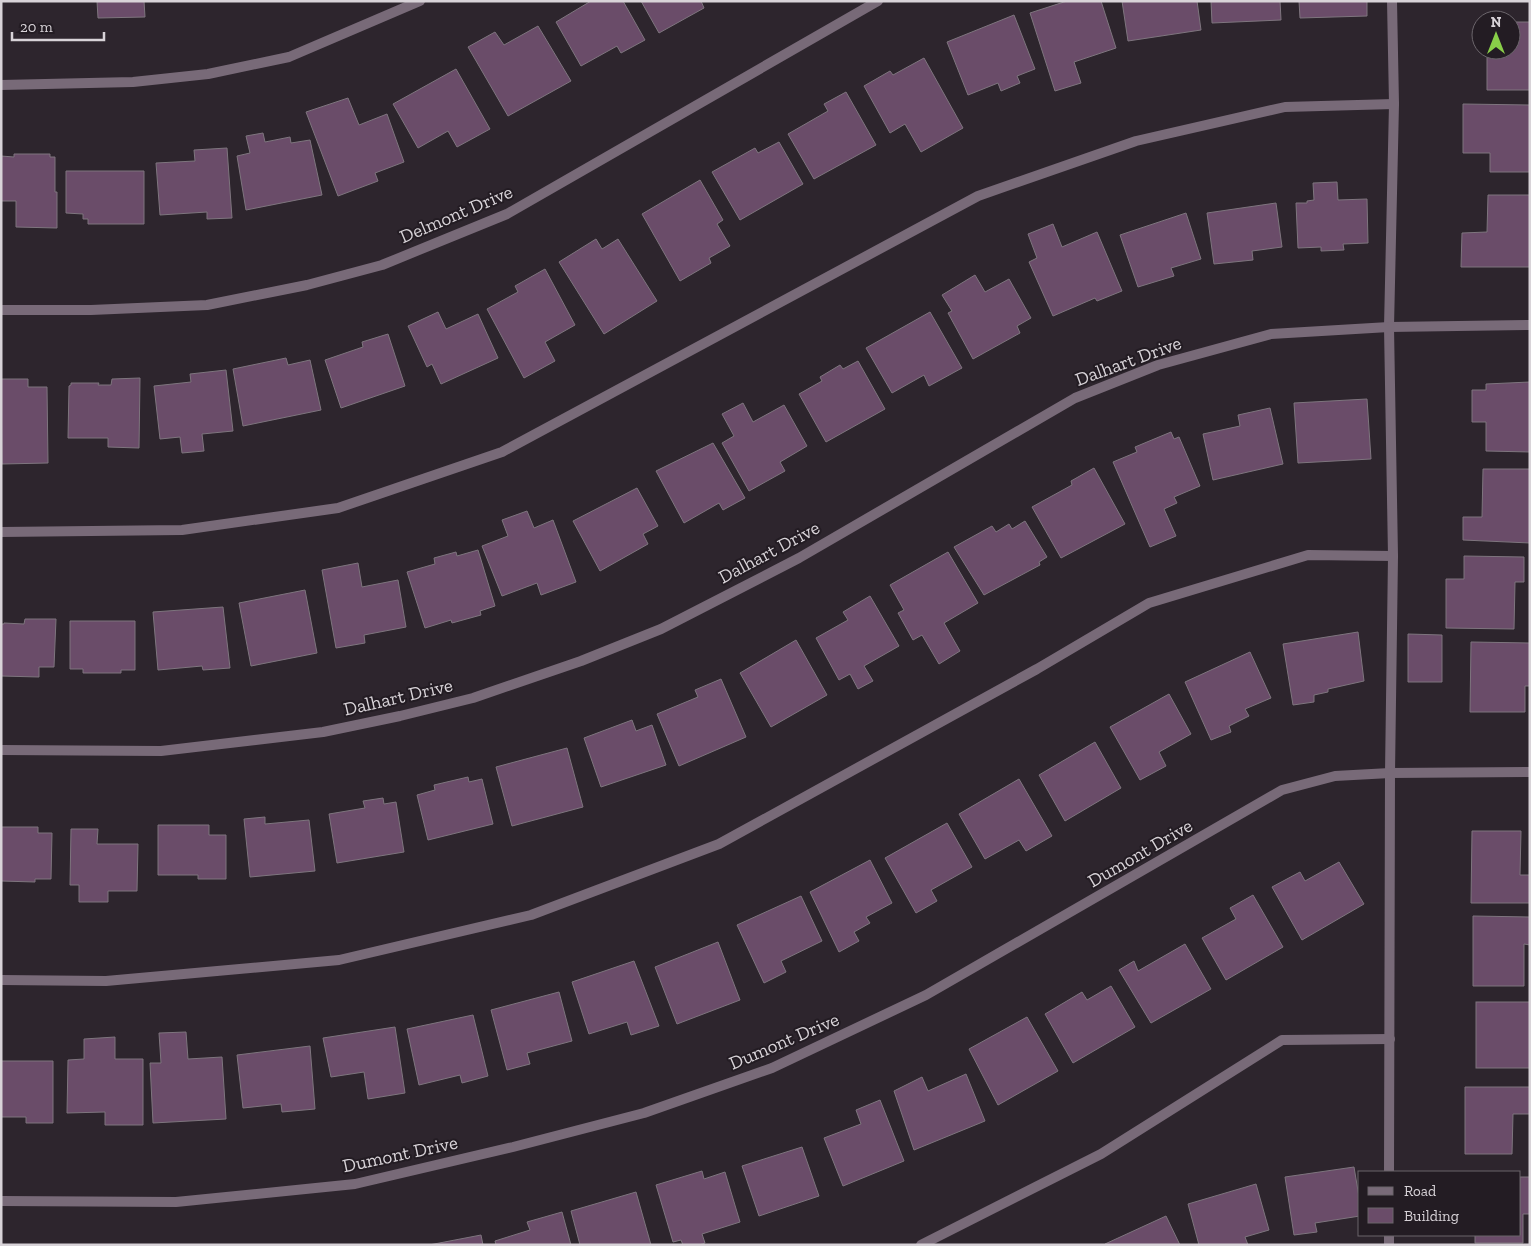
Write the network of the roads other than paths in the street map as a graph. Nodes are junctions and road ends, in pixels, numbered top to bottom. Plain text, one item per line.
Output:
1 (420, 1) edge
2 (878, 1) edge
3 (1392, 1) edge
4 (1, 85) edge
5 (1394, 104) junction
6 (1, 310) edge
7 (1530, 325) edge
8 (1389, 327) junction
9 (1, 532) edge
10 (1393, 556) junction
11 (1, 750) edge
12 (1530, 772) edge
13 (1390, 773) junction
14 (1, 980) edge
15 (1390, 1039) junction
16 (1389, 1171) edge
17 (1, 1201) edge
18 (921, 1245) edge

1 - 4 street
2 - 6 street, Delmont Drive
3 - 5 street
5 - 8 street
5 - 9 street
7 - 8 street, Dalhart Drive
8 - 10 street
8 - 11 street, Dalhart Drive
10 - 13 street
10 - 14 street
12 - 13 street, Dumont Drive
13 - 15 street
13 - 17 street, Dumont Drive
15 - 16 street
15 - 18 street

